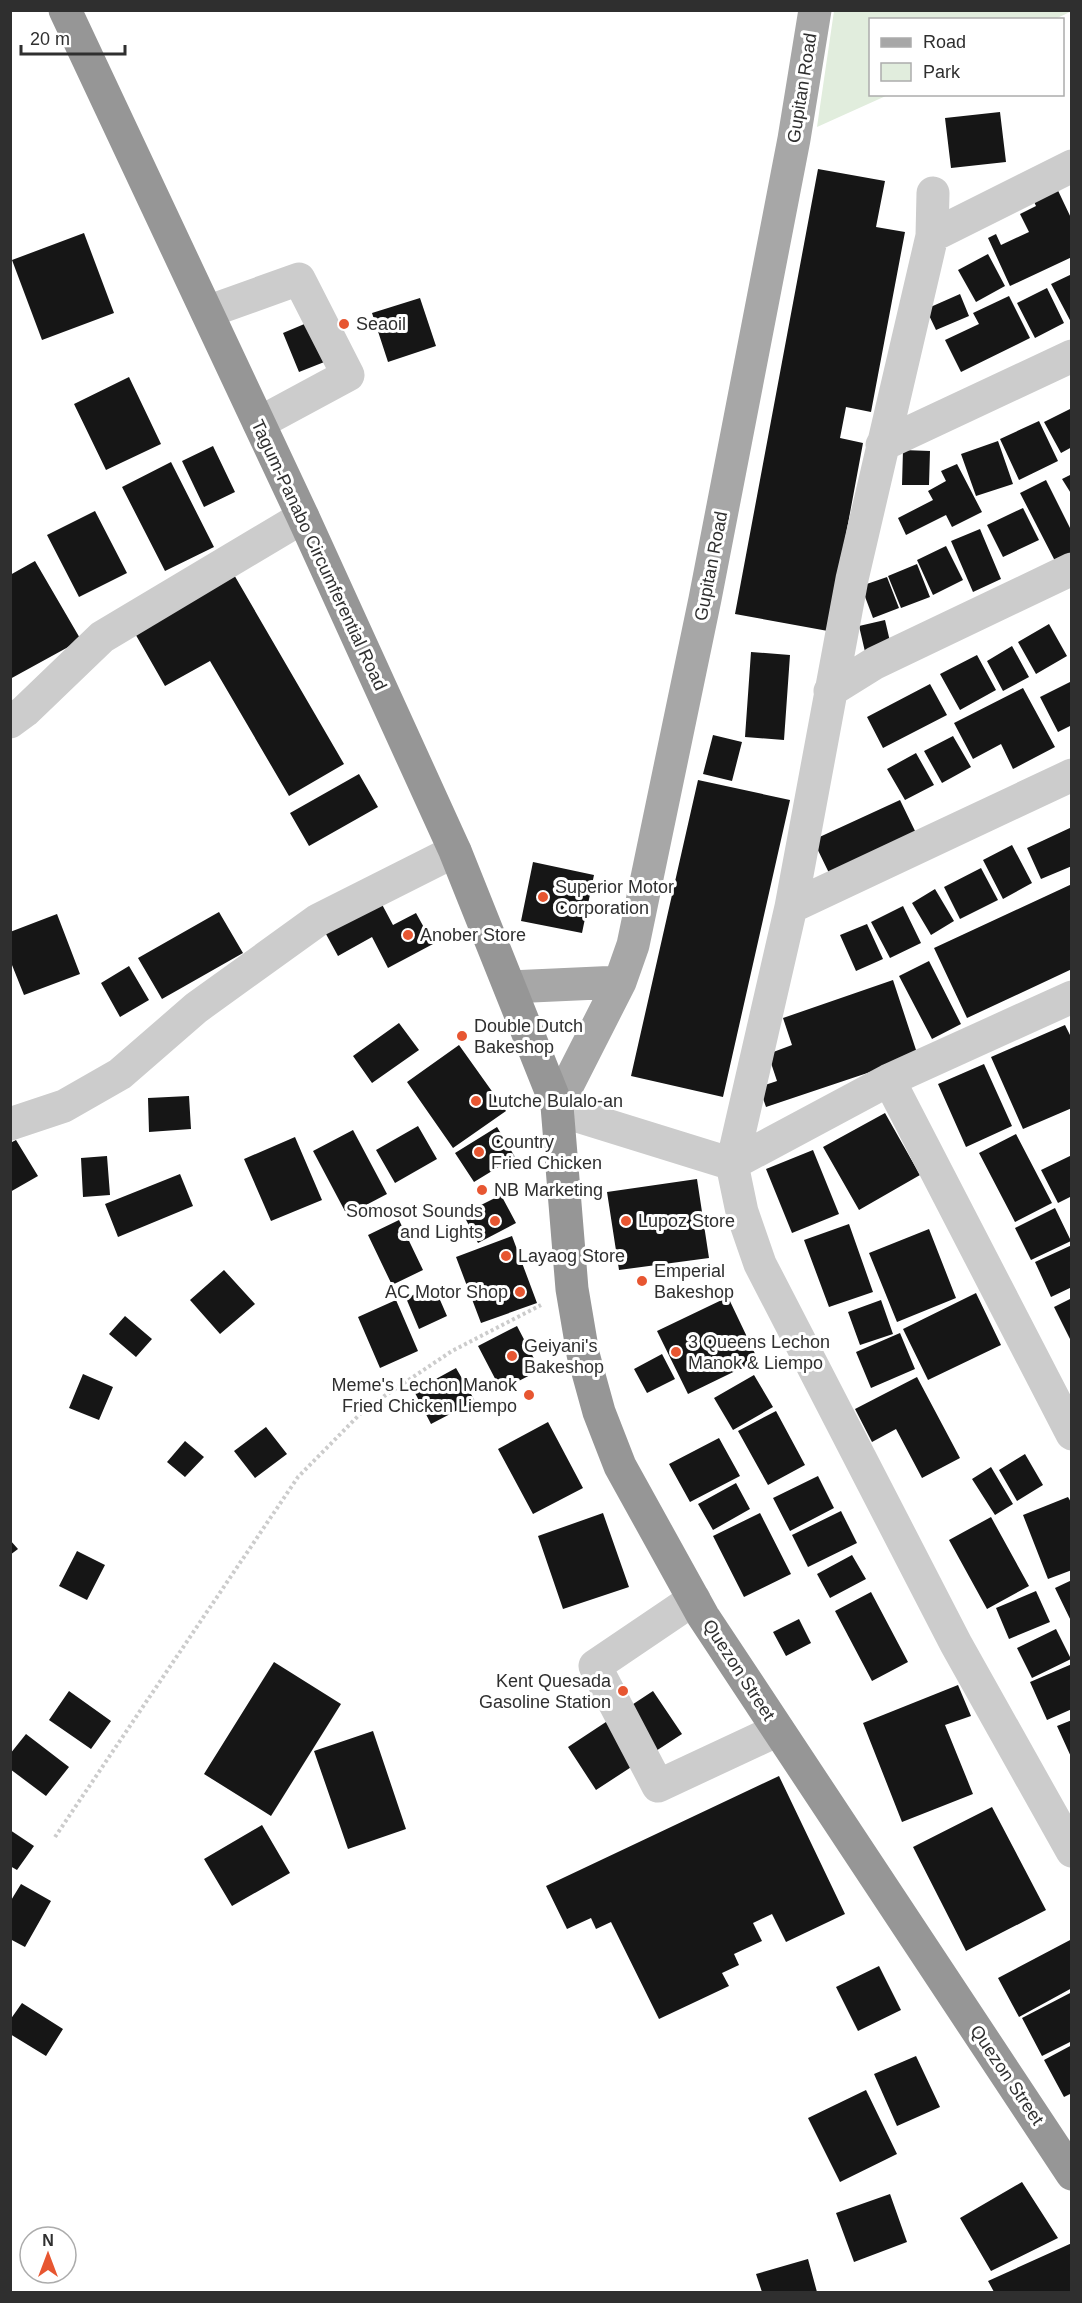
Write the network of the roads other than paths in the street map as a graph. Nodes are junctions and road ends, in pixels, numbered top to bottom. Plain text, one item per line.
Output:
1 (65, 10) edge
2 (815, 10) edge
3 (1071, 166) edge
4 (933, 193) dead end
5 (932, 236) junction
6 (207, 312) junction
7 (1071, 356) edge
8 (259, 423) junction
9 (882, 445) junction
10 (303, 517) junction
11 (1071, 569) edge
12 (830, 691) junction
13 (10, 722) edge
14 (1071, 775) edge
15 (455, 851) junction
16 (790, 907) junction
17 (620, 982) junction
18 (510, 987) junction
19 (1071, 997) edge
20 (889, 1080) junction
21 (558, 1108) junction
22 (10, 1124) edge
23 (732, 1164) junction
24 (1071, 1434) edge
25 (694, 1599) junction
26 (778, 1730) junction
27 (1071, 1851) edge
28 (1071, 2174) edge

1 - 6 highway, Tagum-Panabo Circumferential Road
2 - 17 main road, Gupitan Road
3 - 5 street
4 - 5 street
5 - 9 street
6 - 8 highway, Tagum-Panabo Circumferential Road
6 - 8 street
7 - 9 street
8 - 10 highway, Tagum-Panabo Circumferential Road
9 - 12 street
10 - 13 street
10 - 15 highway, Tagum-Panabo Circumferential Road
11 - 12 street
12 - 16 street
14 - 16 street
15 - 18 highway, Tagum-Panabo Circumferential Road
15 - 22 street
16 - 23 street
17 - 18 main road
17 - 21 main road, Gupitan Road
18 - 21 highway, Tagum-Panabo Circumferential Road
19 - 20 street
20 - 23 street
20 - 24 street
21 - 23 street
21 - 25 highway, Quezon Street
23 - 27 street
25 - 26 highway, Quezon Street
25 - 26 street
26 - 28 highway, Quezon Street

